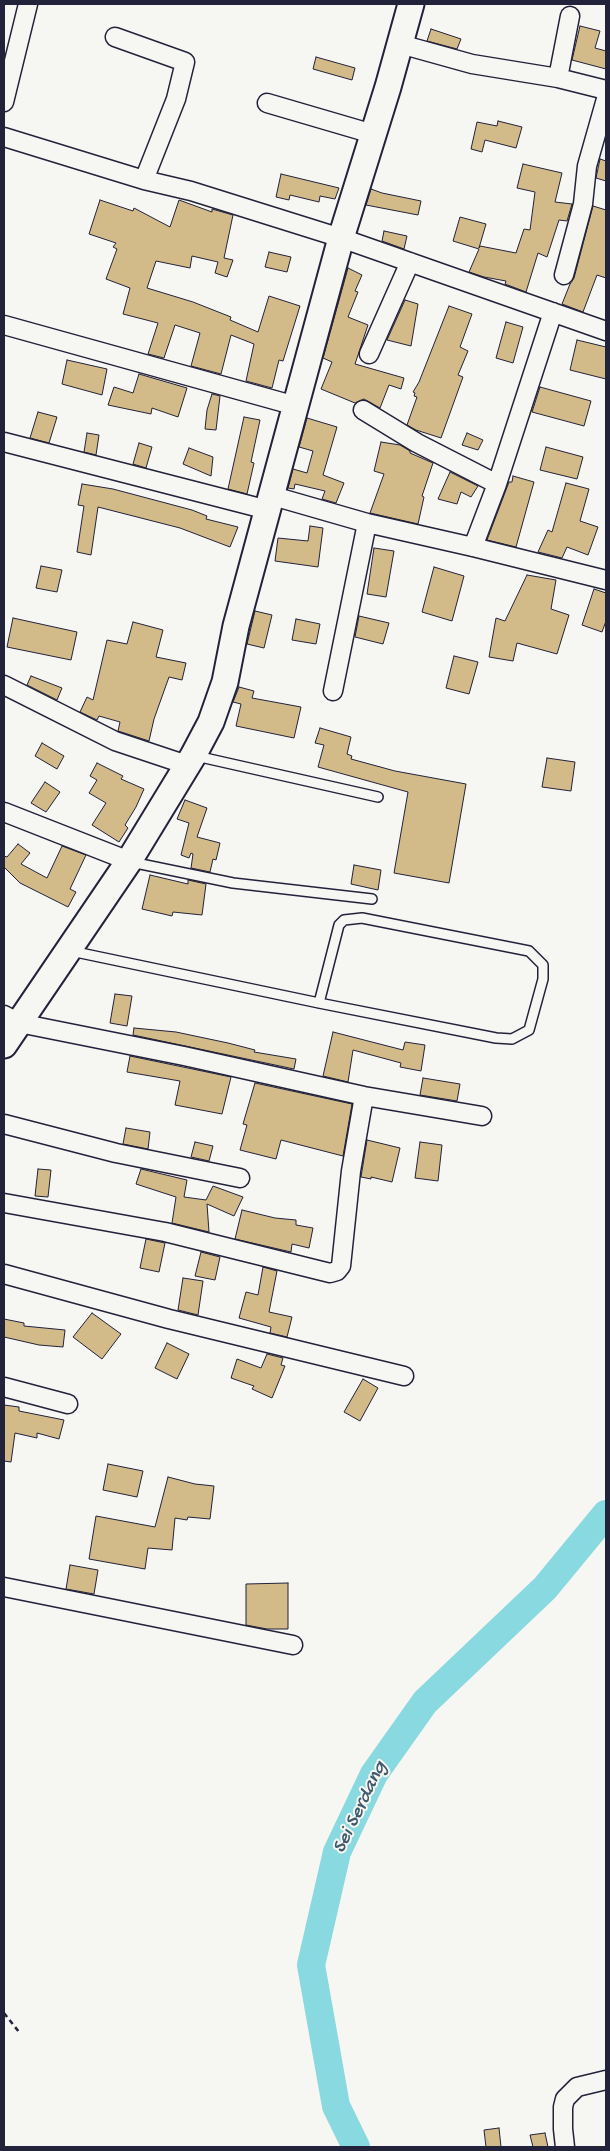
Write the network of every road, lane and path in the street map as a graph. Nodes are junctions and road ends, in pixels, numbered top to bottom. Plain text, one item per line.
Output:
1 (28, 4) edge
2 (411, 4) edge
3 (570, 16) dead end
4 (115, 37) dead end
5 (400, 44) junction
6 (558, 78) junction
7 (606, 90) edge
8 (606, 99) edge
9 (4, 102) edge
10 (267, 103) dead end
11 (373, 134) junction
12 (4, 137) edge
13 (144, 180) junction
14 (341, 238) junction
15 (410, 262) junction
16 (564, 275) dead end
17 (553, 312) junction
18 (4, 325) edge
19 (606, 331) edge
20 (369, 354) dead end
21 (296, 406) junction
22 (363, 410) dead end
23 (6, 448) edge
24 (497, 484) junction
25 (270, 503) junction
26 (367, 523) junction
27 (473, 547) junction
28 (606, 580) edge
29 (4, 685) edge
30 (333, 691) dead end
31 (190, 760) junction
32 (378, 797) dead end
33 (4, 812) edge
34 (129, 861) junction
35 (372, 899) dead end
36 (69, 950) junction
37 (319, 1003) junction
38 (12, 1019) edge
39 (4, 1044) edge
40 (364, 1096) junction
41 (482, 1116) dead end
42 (4, 1124) edge
43 (240, 1178) dead end
44 (4, 1203) edge
45 (4, 1274) edge
46 (404, 1376) dead end
47 (4, 1388) edge
48 (68, 1404) dead end
49 (4, 1587) edge
50 (293, 1645) dead end
51 (4, 2013) edge
52 (19, 2032) dead end
53 (606, 2080) edge
54 (565, 2147) edge

1 - 9 street
2 - 5 main road
3 - 6 street
4 - 13 street
5 - 6 street
5 - 11 main road
6 - 7 street
8 - 16 street
10 - 11 street
11 - 14 main road
12 - 13 street
13 - 14 street
14 - 15 street
14 - 21 main road
15 - 17 street
15 - 20 street
17 - 19 street
17 - 24 street
18 - 21 street
21 - 25 main road
22 - 24 street
23 - 25 street
24 - 27 street
25 - 26 street
25 - 31 main road
26 - 27 street
26 - 30 street
27 - 28 street
29 - 31 street
31 - 32 lane
31 - 34 main road
33 - 34 street
34 - 35 lane
34 - 36 main road
36 - 37 lane
36 - 38 main road
37 - 37 lane
38 - 39 main road
38 - 40 street
40 - 41 street
40 - 44 street
42 - 43 street
45 - 46 street
47 - 48 street
49 - 50 street
51 - 52 path
53 - 54 street

